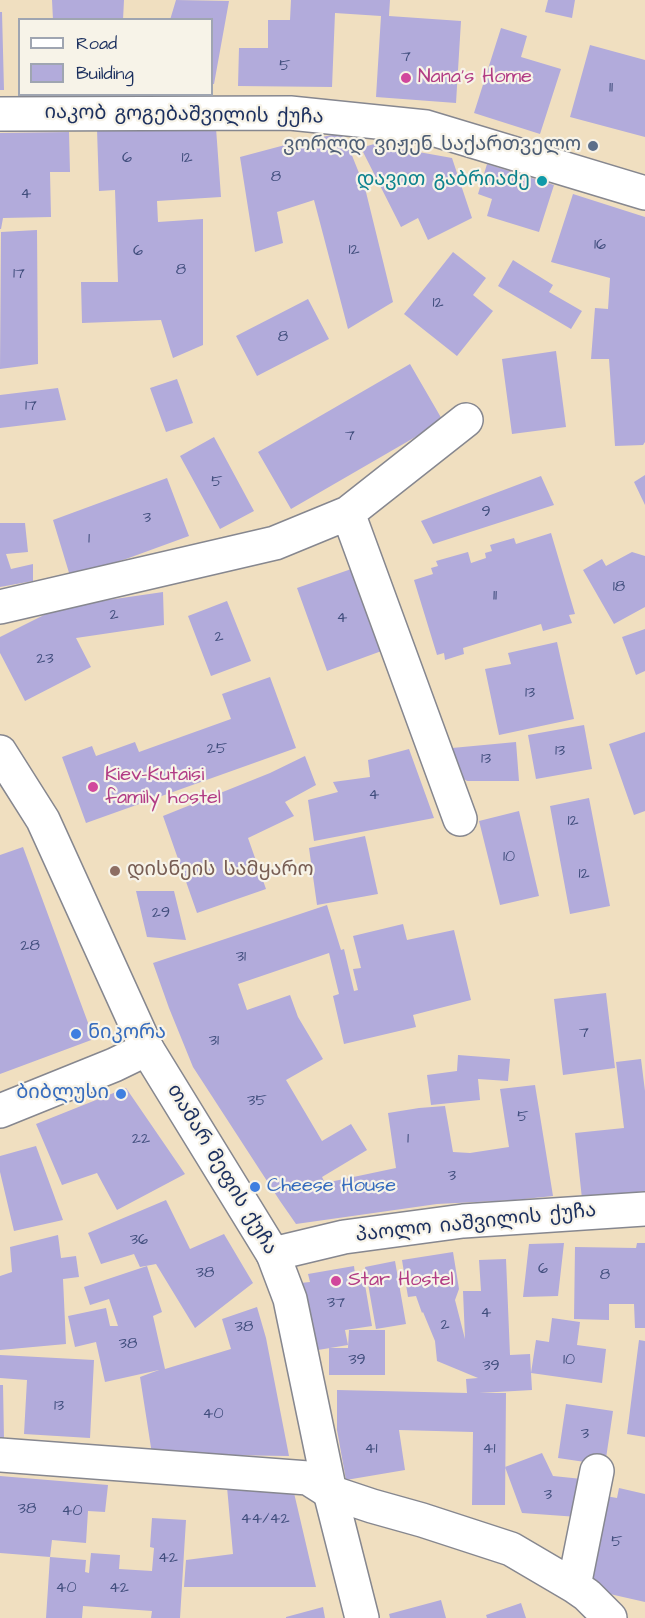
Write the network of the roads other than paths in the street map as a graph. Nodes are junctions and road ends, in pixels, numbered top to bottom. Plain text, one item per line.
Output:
1 (0, 114) edge
2 (645, 193) edge
3 (466, 420) dead end
4 (348, 513) junction
5 (0, 607) edge
6 (0, 752) edge
7 (460, 819) dead end
8 (147, 1049) junction
9 (0, 1111) edge
10 (645, 1209) edge
11 (273, 1254) junction
12 (0, 1455) edge
13 (597, 1471) dead end
14 (330, 1492) junction
15 (580, 1600) edge
16 (362, 1618) edge
17 (610, 1618) edge

1 - 2 street, იაკობ გოგებაშვილის ქუჩა
3 - 4 street
4 - 5 street
4 - 7 street
6 - 8 street, თამარ მეფის ქუჩა
8 - 9 street
8 - 11 street, თამარ მეფის ქუჩა
10 - 11 street, პაოლო იაშვილის ქუჩა
11 - 14 street, თამარ მეფის ქუჩა
12 - 14 street
13 - 15 street
14 - 15 street
14 - 16 street, თამარ მეფის ქუჩა
15 - 17 street

